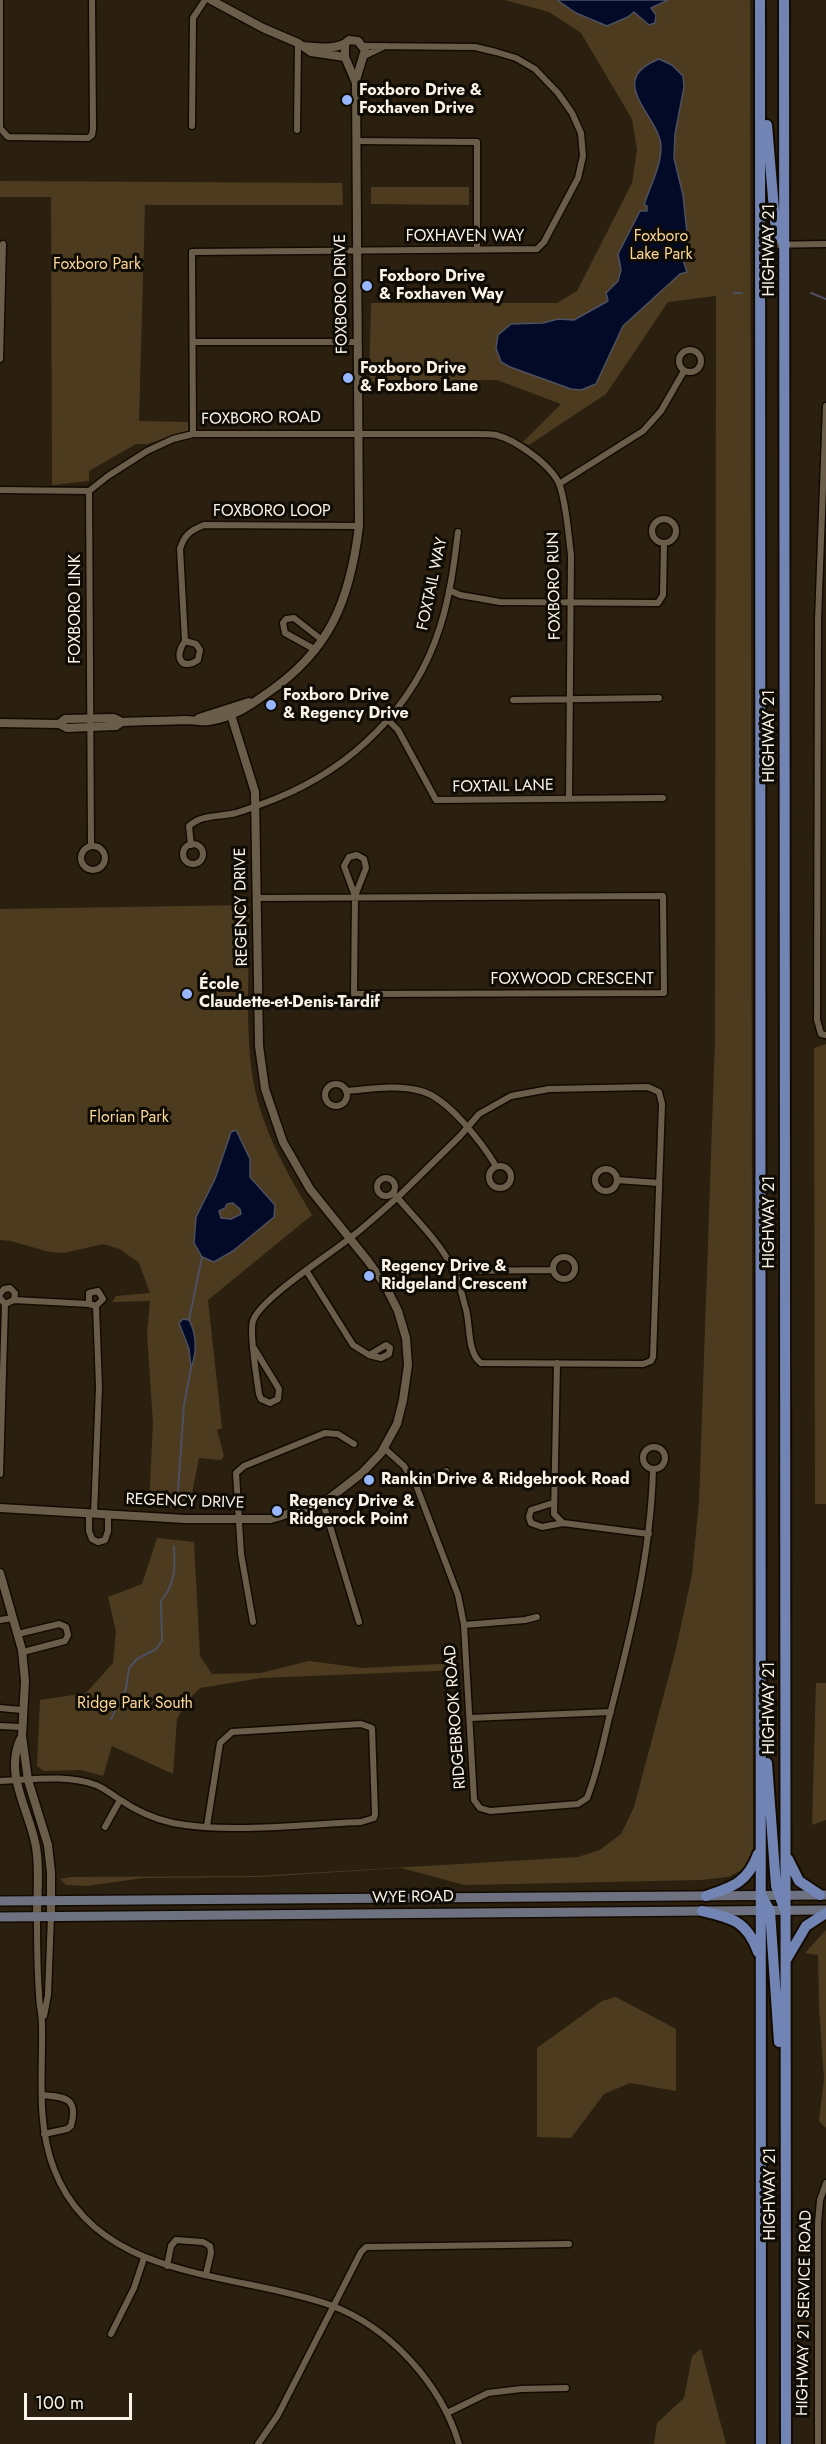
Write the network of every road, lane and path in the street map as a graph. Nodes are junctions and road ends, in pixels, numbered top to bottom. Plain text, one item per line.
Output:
1 (0, 0) edge
2 (92, 0) edge
3 (205, 0) edge
4 (211, 0) edge
5 (760, 0) edge
6 (784, 0) edge
7 (300, 44) junction
8 (345, 45) junction
9 (364, 46) junction
10 (385, 46) junction
11 (362, 58) junction
12 (347, 59) junction
13 (356, 83) junction
14 (760, 93) junction
15 (192, 126) dead end
16 (297, 130) dead end
17 (356, 141) junction
18 (3, 244) dead end
19 (826, 244) edge
20 (761, 245) junction
21 (785, 245) junction
22 (477, 250) junction
23 (356, 252) junction
24 (0, 330) edge
25 (193, 342) junction
26 (357, 342) junction
27 (0, 358) edge
28 (684, 371) dead end
29 (826, 406) edge
30 (358, 432) junction
31 (193, 434) junction
32 (559, 484) junction
33 (0, 490) edge
34 (89, 491) junction
35 (359, 526) junction
36 (458, 532) dead end
37 (664, 543) dead end
38 (449, 590) junction
39 (570, 602) junction
40 (322, 640) junction
41 (185, 641) dead end
42 (316, 650) junction
43 (659, 698) dead end
44 (569, 699) junction
45 (513, 700) dead end
46 (230, 712) junction
47 (388, 720) junction
48 (91, 722) junction
49 (0, 723) edge
50 (663, 798) dead end
51 (569, 799) junction
52 (256, 807) junction
53 (191, 845) dead end
54 (91, 846) dead end
55 (355, 896) junction
56 (257, 898) junction
57 (826, 1035) edge
58 (346, 1091) dead end
59 (467, 1129) junction
60 (496, 1166) dead end
61 (617, 1180) dead end
62 (659, 1184) junction
63 (395, 1195) junction
64 (350, 1239) junction
65 (306, 1270) junction
66 (553, 1270) dead end
67 (454, 1271) junction
68 (2, 1299) edge
69 (14, 1300) junction
70 (254, 1348) junction
71 (369, 1355) dead end
72 (557, 1363) junction
73 (354, 1444) dead end
74 (384, 1448) junction
75 (653, 1469) dead end
76 (446, 1471) dead end
77 (0, 1474) edge
78 (416, 1485) junction
79 (323, 1503) junction
80 (553, 1503) junction
81 (0, 1508) edge
82 (92, 1513) junction
83 (108, 1514) junction
84 (238, 1520) junction
85 (562, 1523) junction
86 (649, 1534) junction
87 (0, 1573) edge
88 (537, 1617) dead end
89 (13, 1618) junction
90 (0, 1620) edge
91 (253, 1622) dead end
92 (359, 1622) dead end
93 (464, 1625) junction
94 (18, 1634) junction
95 (22, 1652) junction
96 (0, 1708) edge
97 (22, 1710) junction
98 (610, 1712) junction
99 (470, 1718) junction
100 (0, 1726) edge
101 (761, 1728) junction
102 (22, 1732) junction
103 (28, 1780) junction
104 (0, 1781) edge
105 (17, 1781) junction
106 (120, 1800) junction
107 (207, 1826) junction
108 (105, 1827) dead end
109 (761, 1846) junction
110 (785, 1854) junction
111 (761, 1895) junction
112 (782, 1895) junction
113 (823, 1895) edge
114 (706, 1896) junction
115 (37, 1900) junction
116 (51, 1900) junction
117 (0, 1901) edge
118 (766, 1910) junction
119 (702, 1911) junction
120 (786, 1911) junction
121 (826, 1912) edge
122 (37, 1916) junction
123 (51, 1916) junction
124 (0, 1917) edge
125 (761, 1959) junction
126 (785, 1960) junction
127 (42, 2022) junction
128 (786, 2077) junction
129 (42, 2095) junction
130 (44, 2134) junction
131 (826, 2183) edge
132 (569, 2244) dead end
133 (144, 2258) junction
134 (166, 2266) junction
135 (206, 2274) junction
136 (333, 2306) junction
137 (111, 2334) dead end
138 (566, 2388) dead end
139 (447, 2413) junction
140 (258, 2444) edge
141 (459, 2444) edge
142 (761, 2444) edge
143 (786, 2444) edge
144 (818, 2444) edge

1 - 2 street
3 - 15 street
4 - 7 street
5 - 14 main road, HIGHWAY 21
6 - 21 main road, HIGHWAY 21
7 - 8 street
7 - 12 street
7 - 16 street
8 - 9 street
8 - 12 street
9 - 10 street, FOXHAVEN WAY
9 - 11 street
10 - 11 street, FOXHAVEN WAY
10 - 22 street, FOXHAVEN WAY
11 - 12 street
11 - 13 street, FOXBORO DRIVE
12 - 13 street, FOXBORO DRIVE
13 - 17 street, FOXBORO DRIVE
14 - 20 main road, HIGHWAY 21
14 - 21 main road
17 - 22 street
17 - 23 street, FOXBORO DRIVE
18 - 24 street
19 - 21 street
20 - 21 street
20 - 101 main road, HIGHWAY 21
21 - 110 main road, HIGHWAY 21
22 - 23 street, FOXHAVEN WAY
23 - 25 street, FOXHAVEN WAY
23 - 26 street, FOXBORO DRIVE
24 - 27 street
25 - 26 street
25 - 31 street
26 - 30 street, FOXBORO DRIVE
28 - 32 street
29 - 57 street
30 - 31 street, FOXBORO ROAD
30 - 32 street
30 - 35 street, FOXBORO DRIVE
31 - 34 street, FOXBORO ROAD
32 - 39 street, FOXBORO RUN
33 - 34 street
34 - 48 street, FOXBORO LINK
35 - 40 street, FOXBORO DRIVE
35 - 41 street, FOXBORO LOOP
36 - 38 street, FOXTAIL WAY
37 - 39 street
38 - 39 street
38 - 47 street, FOXTAIL WAY
39 - 44 street, FOXBORO RUN
40 - 42 street, FOXBORO DRIVE
40 - 42 street
42 - 46 street, FOXBORO DRIVE
43 - 44 street
44 - 45 street
44 - 51 street, FOXBORO RUN
46 - 48 street, FOXBORO DRIVE
46 - 52 street, REGENCY DRIVE
47 - 51 street, FOXTAIL LANE
47 - 52 street, FOXTAIL WAY
48 - 49 street, FOXBORO DRIVE
48 - 54 street, FOXBORO LINK
50 - 51 street, FOXTAIL LANE
52 - 53 street, FOXTAIL WAY
52 - 56 street, REGENCY DRIVE
55 - 55 street
55 - 55 street, FOXWOOD CRESCENT
55 - 56 street, FOXWOOD CRESCENT
56 - 64 street, REGENCY DRIVE
58 - 59 street
59 - 60 street
59 - 62 street
59 - 63 street
61 - 62 street
62 - 72 street
63 - 64 street
63 - 67 street
64 - 65 street
64 - 74 street, REGENCY DRIVE
65 - 70 street
65 - 71 street
66 - 67 street
67 - 72 street
68 - 69 street
68 - 69 street
68 - 77 street
69 - 82 street
70 - 70 street
72 - 80 street
73 - 84 street
74 - 78 street, RIDGEBROOK ROAD
74 - 79 street, REGENCY DRIVE
75 - 86 street, RIDGEBROOK ROAD
76 - 78 street
78 - 93 street, RIDGEBROOK ROAD
79 - 84 street, REGENCY DRIVE
79 - 92 street
80 - 85 street
80 - 85 street
81 - 82 street, REGENCY DRIVE
82 - 83 street, REGENCY DRIVE
82 - 83 street, REGENCY DRIVE
83 - 84 street, REGENCY DRIVE
84 - 91 street
85 - 86 street
86 - 98 street, RIDGEBROOK ROAD
87 - 89 street
88 - 93 street
89 - 90 street
89 - 94 street
93 - 99 street, RIDGEBROOK ROAD
94 - 95 street
94 - 95 street
95 - 97 street
96 - 97 street
97 - 102 street
98 - 99 street
98 - 99 street, RIDGEBROOK ROAD
100 - 102 street
101 - 109 main road, HIGHWAY 21
101 - 112 main road
102 - 103 street
102 - 105 street
103 - 105 street
103 - 106 street
103 - 116 street
104 - 105 street
105 - 115 street
106 - 107 street
106 - 108 street
107 - 107 street
109 - 111 main road, HIGHWAY 21
109 - 114 main road
110 - 112 main road, HIGHWAY 21
110 - 113 main road
111 - 112 main road, WYE ROAD
111 - 114 main road, WYE ROAD
111 - 118 main road, HIGHWAY 21
112 - 113 main road
112 - 120 main road, HIGHWAY 21
114 - 116 main road, WYE ROAD
115 - 116 main road, WYE ROAD
115 - 117 main road, WYE ROAD
115 - 122 street
116 - 123 street
118 - 119 main road, WYE ROAD
118 - 120 main road, WYE ROAD
118 - 125 main road, HIGHWAY 21
118 - 128 main road
119 - 123 main road, WYE ROAD
119 - 125 main road
120 - 121 main road, WYE ROAD
120 - 126 main road, HIGHWAY 21
121 - 126 main road
122 - 123 main road, WYE ROAD
122 - 124 main road, WYE ROAD
122 - 127 street
123 - 127 street
125 - 142 main road, HIGHWAY 21
126 - 128 main road, HIGHWAY 21
127 - 129 street
128 - 143 main road, HIGHWAY 21
129 - 130 street
129 - 130 street
130 - 133 street
131 - 144 street, HIGHWAY 21 SERVICE ROAD
132 - 136 street
133 - 134 street
133 - 137 street
134 - 135 street
134 - 135 street
135 - 136 street
136 - 139 street
136 - 140 street
138 - 139 street
139 - 141 street

